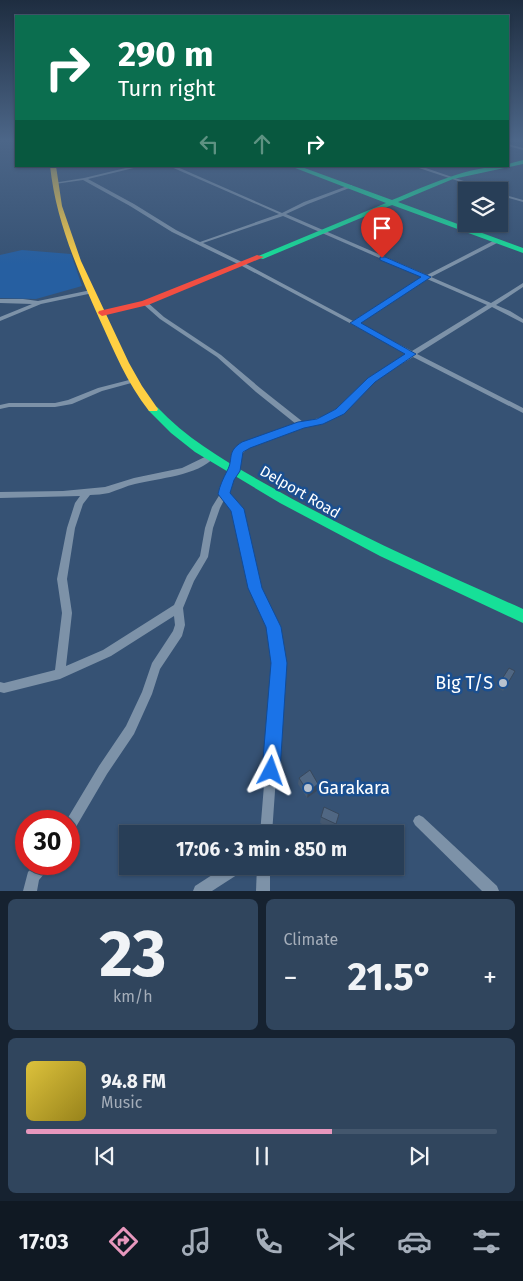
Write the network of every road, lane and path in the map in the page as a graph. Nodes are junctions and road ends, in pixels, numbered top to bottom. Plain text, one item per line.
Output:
1 (78, 181) edge
2 (85, 181) edge
3 (204, 181) edge
4 (335, 181) edge
5 (445, 181) edge
6 (55, 183) joint
7 (350, 186) junction
8 (508, 196) edge
9 (522, 200) edge
10 (393, 202) junction
11 (281, 215) junction
12 (322, 233) junction
13 (497, 241) junction
14 (200, 243) junction
15 (523, 251) edge
16 (244, 265) junction
17 (427, 277) junction
18 (523, 285) edge
19 (91, 292) junction
20 (0, 301) edge
21 (39, 303) junction
22 (145, 303) junction
23 (489, 304) junction
24 (102, 313) junction
25 (0, 319) edge
26 (523, 321) edge
27 (354, 323) junction
28 (412, 354) junction
29 (133, 381) junction
30 (0, 407) edge
31 (523, 411) edge
32 (302, 425) junction
33 (211, 457) junction
34 (234, 471) junction
35 (86, 493) junction
36 (224, 494) junction
37 (0, 495) edge
38 (178, 608) junction
39 (523, 616) edge
40 (60, 674) junction
41 (0, 687) edge
42 (80, 810) edge
43 (419, 821) dead end
44 (267, 825) edge
45 (35, 875) edge
46 (224, 875) edge
47 (264, 875) edge
48 (30, 891) edge
49 (200, 891) edge
50 (263, 891) edge
51 (492, 891) edge

1 - 6 street
2 - 14 street
3 - 11 street
4 - 7 street
5 - 10 street
6 - 19 street, Delport Road
7 - 10 street
7 - 11 street
8 - 9 street
10 - 12 street
10 - 13 street
11 - 12 street
11 - 14 street
12 - 16 street
12 - 17 street
13 - 15 street
13 - 17 street
14 - 16 street
16 - 22 street
16 - 27 street
17 - 23 street
17 - 27 street
18 - 23 street
19 - 21 street
19 - 24 street, Delport Road
20 - 21 street
21 - 25 street
22 - 24 street
22 - 32 street
23 - 26 street
23 - 28 street
24 - 29 street, Delport Road
27 - 28 street
28 - 31 street
28 - 32 street
29 - 30 street
29 - 33 street, Delport Road
32 - 34 street
33 - 34 street, Delport Road
33 - 35 street
34 - 36 street
34 - 39 street, Delport Road
35 - 37 street
35 - 40 street
36 - 38 street
36 - 44 street
38 - 40 street
38 - 42 street
40 - 41 street
43 - 51 street
45 - 48 street
46 - 49 street
47 - 50 street

